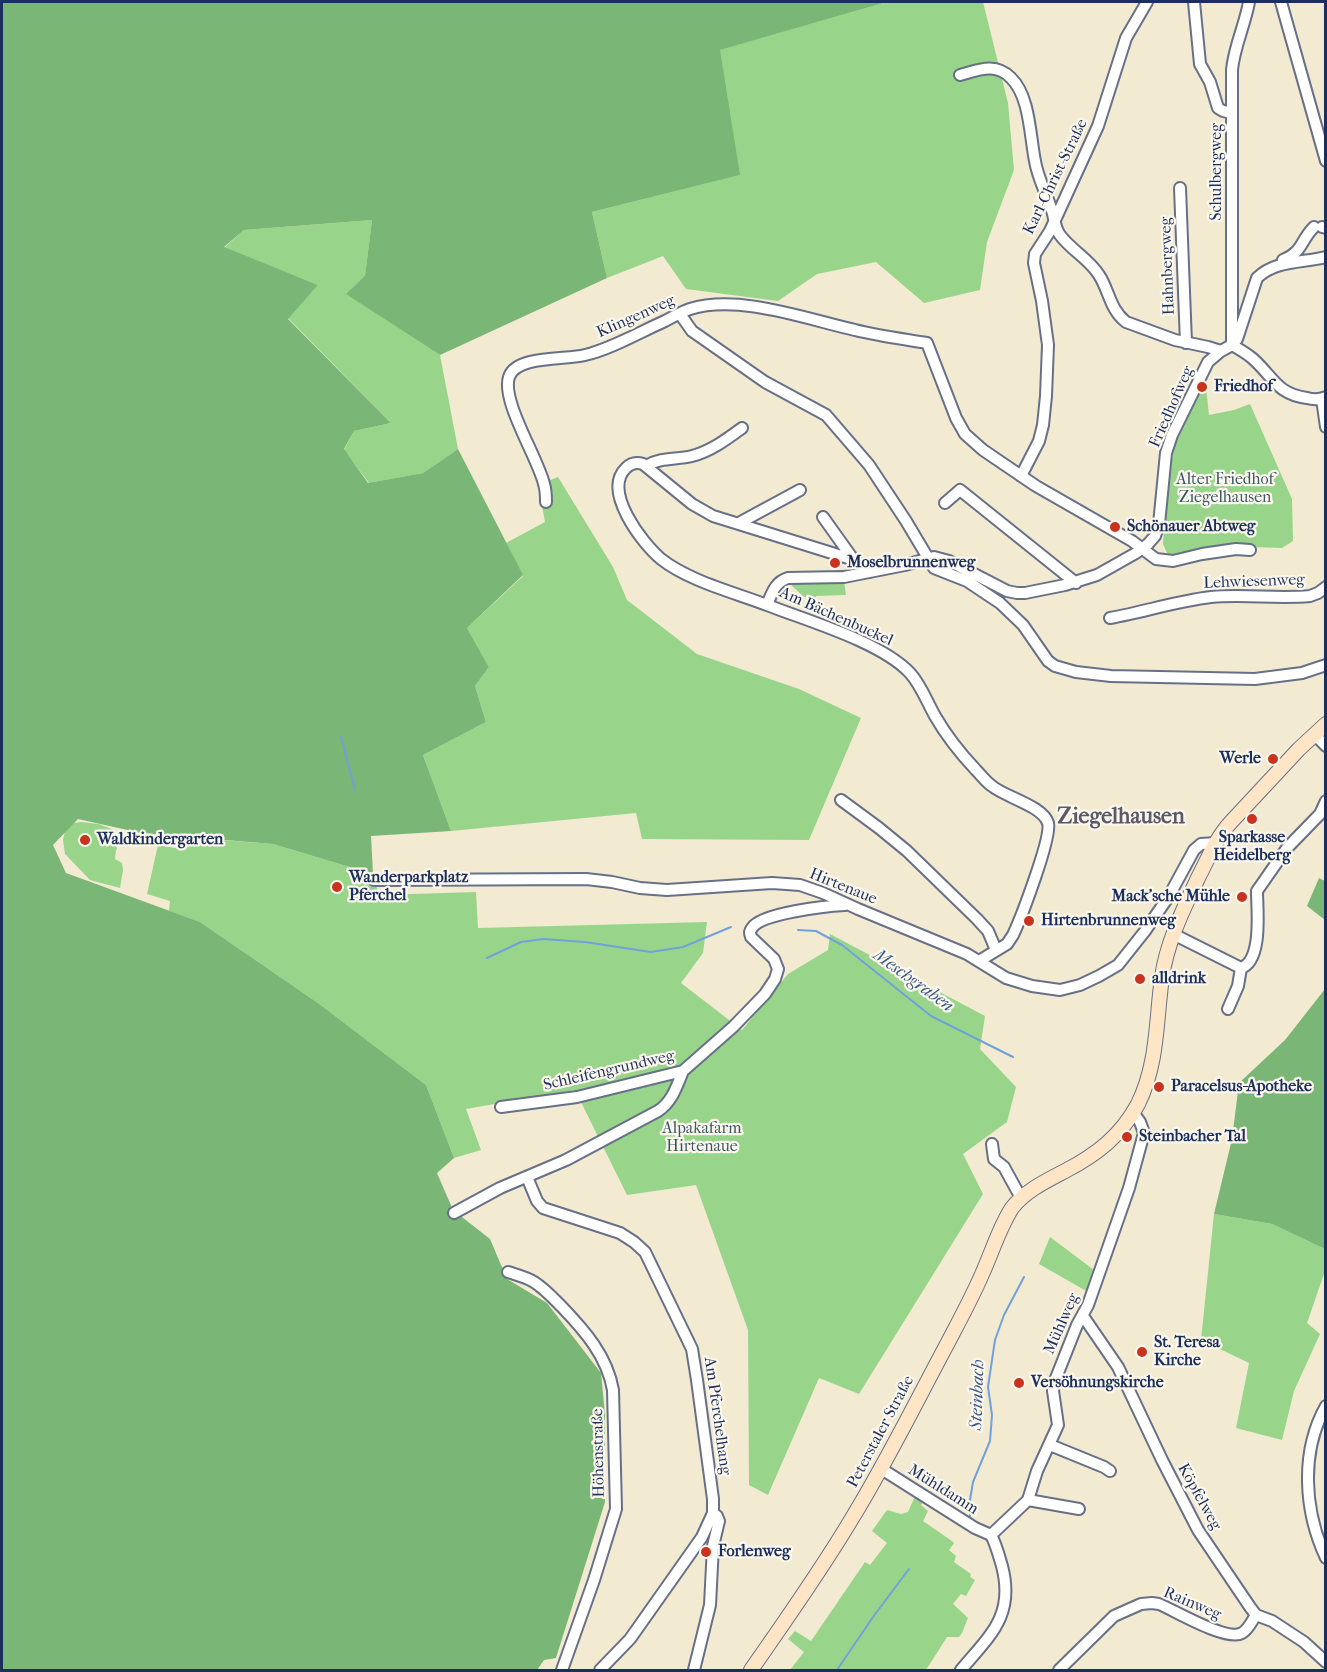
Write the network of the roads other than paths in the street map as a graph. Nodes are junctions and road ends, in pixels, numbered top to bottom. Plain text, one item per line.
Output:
1 (1147, 2) edge
2 (1194, 2) edge
3 (1249, 2) edge
4 (1281, 2) edge
5 (960, 75) dead end
6 (1232, 113) junction
7 (1326, 161) edge
8 (1180, 188) dead end
9 (1054, 223) junction
10 (1321, 227) edge
11 (1326, 257) edge
12 (1276, 266) junction
13 (680, 314) junction
14 (1186, 343) junction
15 (1232, 345) junction
16 (1221, 351) junction
17 (1324, 398) edge
18 (1326, 427) edge
19 (742, 428) dead end
20 (646, 466) junction
21 (1021, 476) junction
22 (800, 490) dead end
23 (546, 502) dead end
24 (945, 503) dead end
25 (823, 517) dead end
26 (739, 523) junction
27 (1142, 548) junction
28 (1250, 550) dead end
29 (929, 557) junction
30 (849, 558) junction
31 (870, 572) junction
32 (1076, 583) junction
33 (1326, 587) edge
34 (767, 605) junction
35 (1110, 618) dead end
36 (1326, 665) edge
37 (1326, 724) edge
38 (1314, 734) junction
39 (1326, 746) edge
40 (841, 800) dead end
41 (1326, 801) edge
42 (1216, 843) junction
43 (375, 880) dead end
44 (848, 905) junction
45 (1173, 934) junction
46 (996, 950) junction
47 (979, 961) junction
48 (1241, 968) junction
49 (1228, 1009) dead end
50 (683, 1071) junction
51 (501, 1107) dead end
52 (1133, 1112) junction
53 (992, 1144) dead end
54 (527, 1177) junction
55 (1021, 1198) junction
56 (454, 1213) dead end
57 (508, 1272) dead end
58 (1083, 1316) junction
59 (1326, 1406) edge
60 (1050, 1445) junction
61 (880, 1468) junction
62 (1110, 1471) dead end
63 (1028, 1500) junction
64 (1079, 1509) dead end
65 (713, 1513) junction
66 (991, 1535) junction
67 (1326, 1558) edge
68 (1257, 1615) junction
69 (1326, 1662) edge
70 (562, 1671) edge
71 (600, 1671) edge
72 (694, 1671) edge
73 (751, 1671) edge
74 (961, 1671) edge
75 (1059, 1671) edge

1 - 9 street, Karl-Christ-Straße
2 - 6 street
3 - 6 street, Schulbergweg
4 - 7 street
5 - 9 street, Hahnbergweg
6 - 15 street, Schulbergweg
8 - 14 street, Hahnbergweg
9 - 14 street, Hahnbergweg
9 - 21 street, Karl-Christ-Straße
10 - 12 street
11 - 12 street
12 - 15 street
13 - 21 street, Klingenweg
13 - 23 street, Klingenweg
13 - 29 street
14 - 16 street, Hahnbergweg
15 - 16 street, Friedhofweg
15 - 17 street
16 - 27 street, Friedhofweg
17 - 18 street
19 - 20 street
20 - 26 street
20 - 34 street
21 - 27 street
22 - 26 street
24 - 32 street
25 - 30 street
26 - 30 street
27 - 28 street
27 - 32 street, Friedhofweg
29 - 31 street, Am Bächenbuckel
29 - 32 street, Friedhofweg
29 - 36 street
30 - 31 street
31 - 34 street, Am Bächenbuckel
33 - 35 street, Lehwiesenweg
34 - 46 street, Am Bächenbuckel
37 - 38 main road, Peterstaler Straße
38 - 39 street
38 - 42 main road, Peterstaler Straße
40 - 46 street
41 - 48 street
42 - 45 main road, Peterstaler Straße
42 - 47 street, Hirtenaue
43 - 44 street, Hirtenaue
44 - 47 street, Hirtenaue
44 - 50 street, Schleifengrundweg
45 - 48 street
45 - 52 main road, Peterstaler Straße
46 - 47 street, Am Bächenbuckel
48 - 49 street
50 - 51 street, Schleifengrundweg
50 - 54 street
52 - 55 main road, Peterstaler Straße
52 - 58 street, Mühlweg
53 - 55 street
54 - 56 street
54 - 65 street, Am Pferchelhang
55 - 61 main road, Peterstaler Straße
57 - 70 street, Höhenstraße
58 - 60 street, Mühlweg
58 - 68 street, Köpfelweg
59 - 67 street
60 - 62 street
60 - 63 street, Mühlweg
61 - 66 street, Mühldamm
61 - 73 main road, Peterstaler Straße
63 - 64 street
63 - 66 street, Mühlweg
65 - 71 street, Am Pferchelhang
65 - 72 street
66 - 74 street
68 - 69 street, Köpfelweg
68 - 75 street, Rainweg

